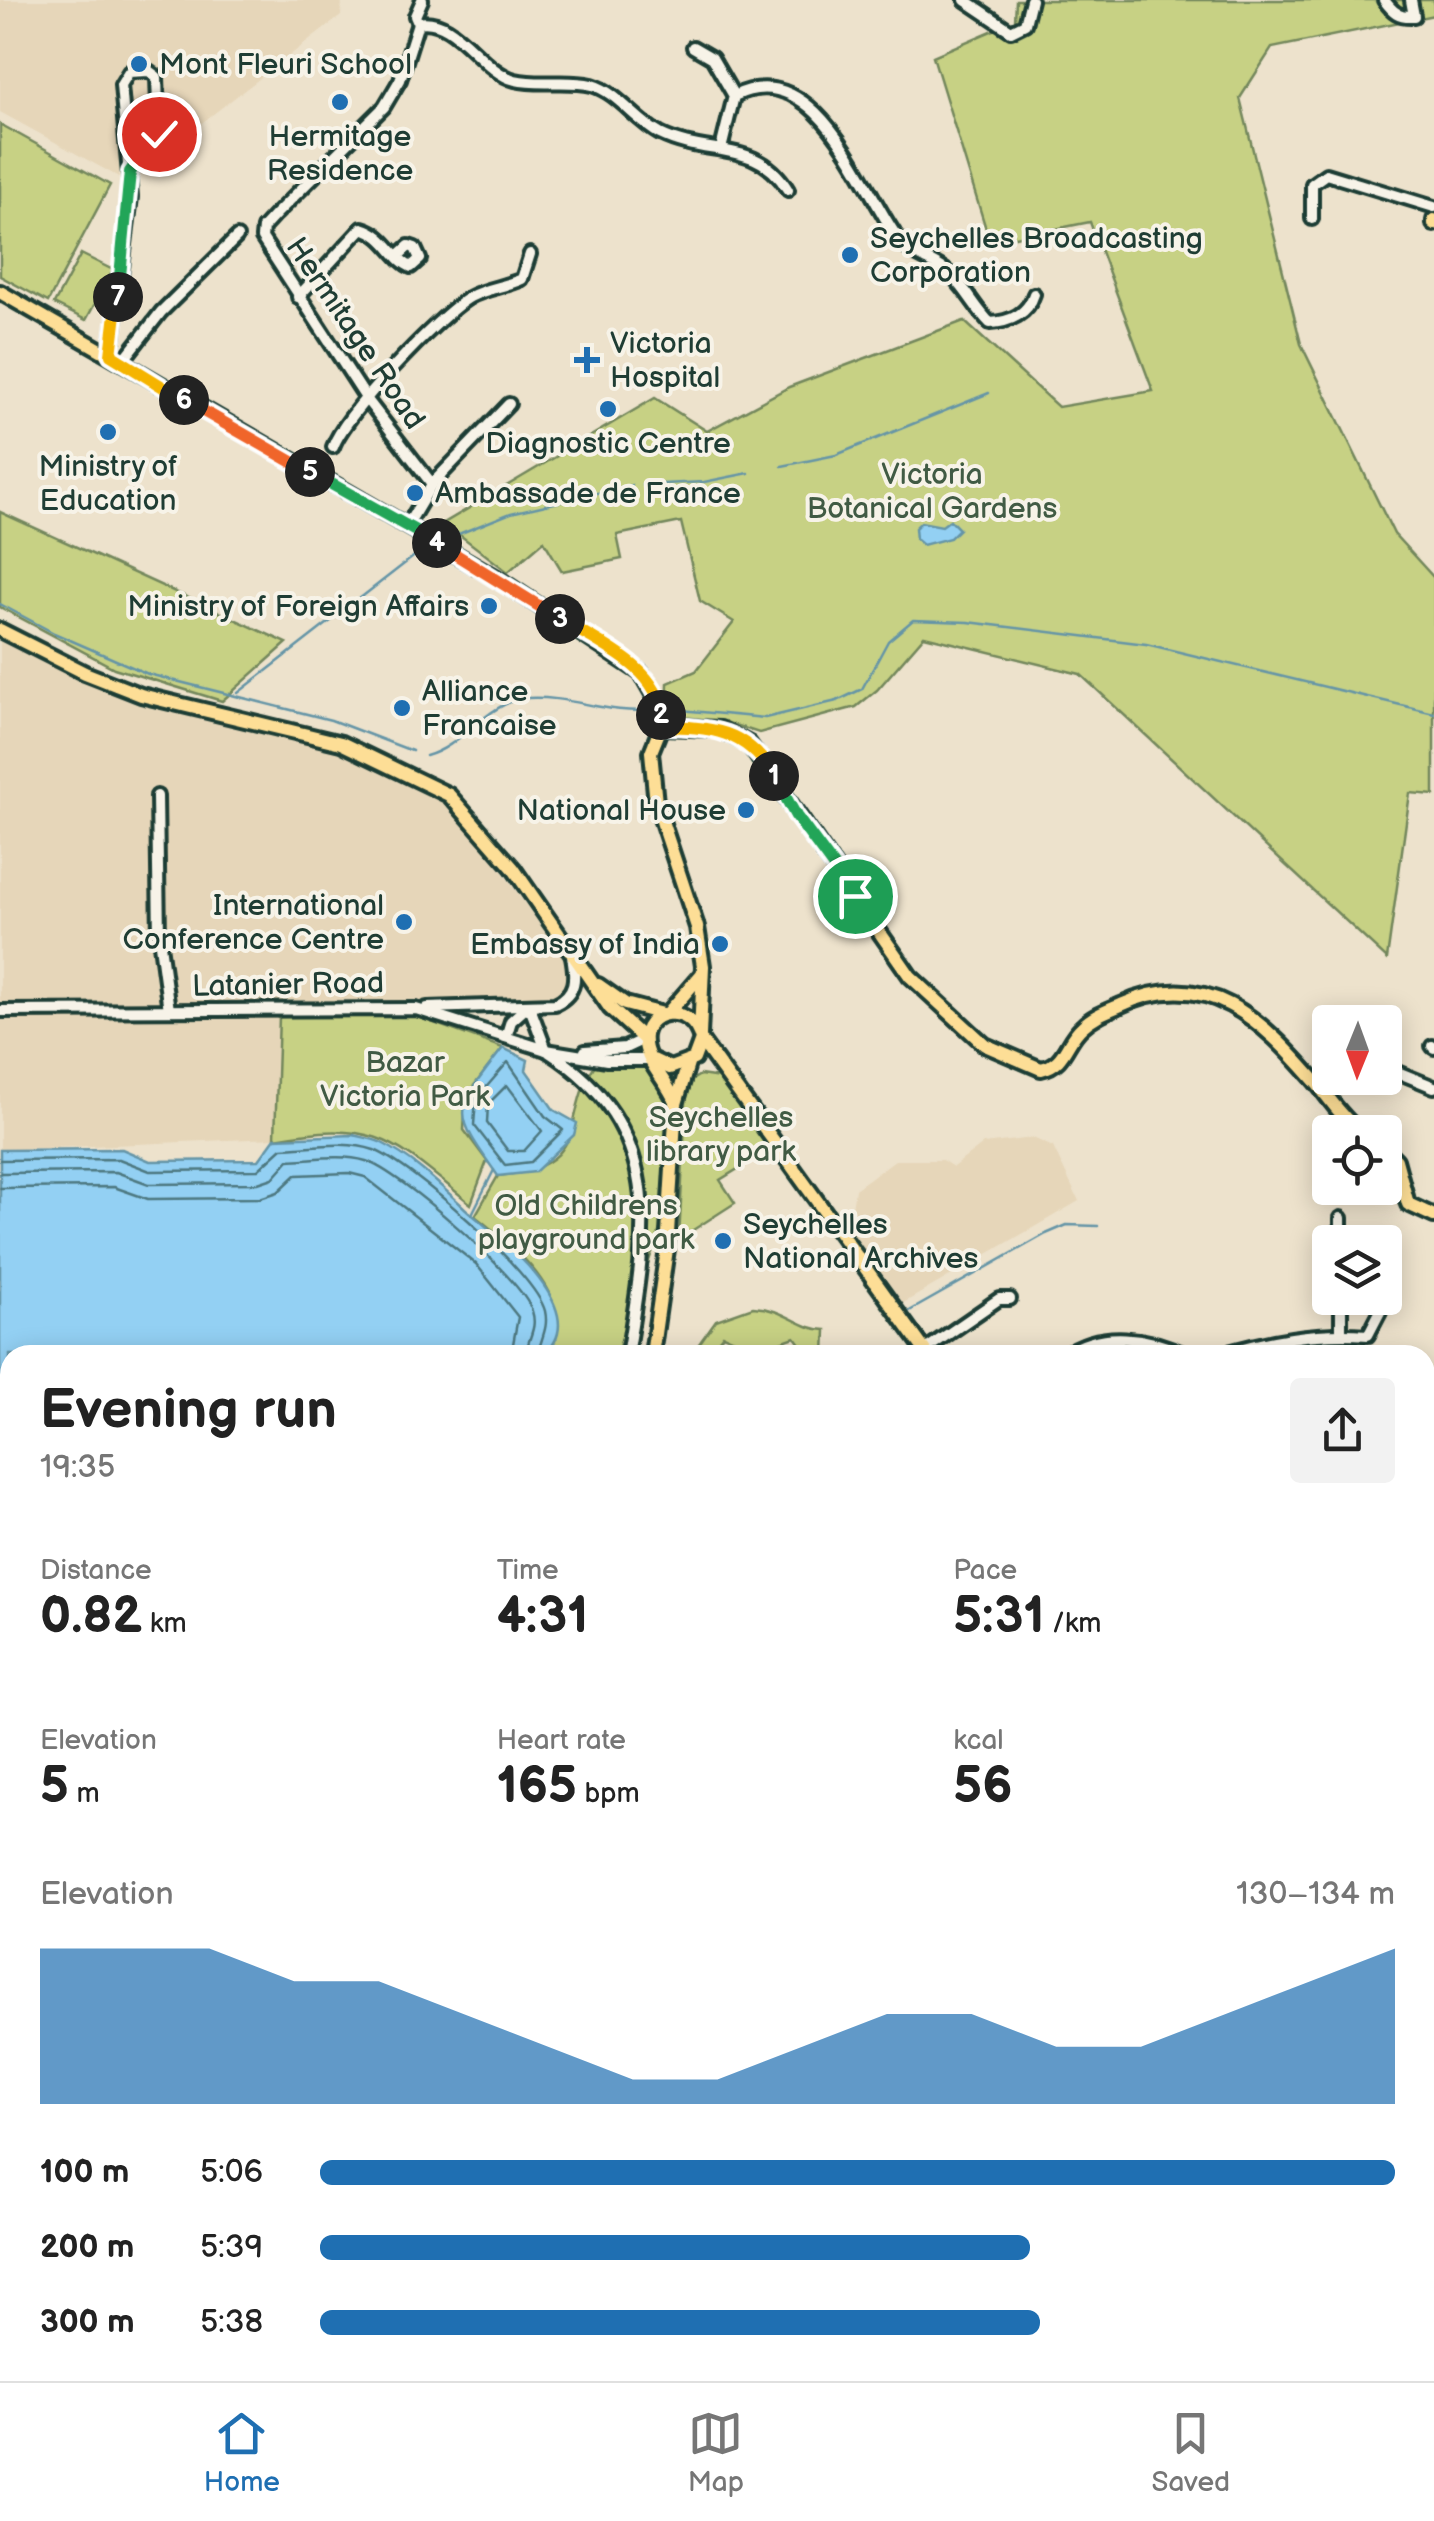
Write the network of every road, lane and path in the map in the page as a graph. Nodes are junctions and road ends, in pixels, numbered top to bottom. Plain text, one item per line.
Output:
1 (422, 0) edge
2 (965, 0) edge
3 (1032, 0) edge
4 (1384, 0) edge
5 (1411, 0) edge
6 (418, 23) junction
7 (693, 47) dead end
8 (734, 96) junction
9 (721, 149) junction
10 (130, 172) junction
11 (788, 190) dead end
12 (1434, 207) edge
13 (1312, 219) dead end
14 (237, 237) dead end
15 (400, 254) dead end
16 (530, 254) dead end
17 (0, 292) edge
18 (1034, 294) dead end
19 (298, 298) junction
20 (117, 359) junction
21 (368, 401) junction
22 (509, 404) dead end
23 (333, 446) dead end
24 (432, 484) junction
25 (407, 526) junction
26 (0, 630) edge
27 (660, 726) junction
28 (158, 796) dead end
29 (572, 956) junction
30 (701, 975) junction
31 (588, 977) junction
32 (530, 1005) junction
33 (416, 1008) junction
34 (169, 1010) junction
35 (0, 1011) edge
36 (666, 1014) junction
37 (506, 1037) junction
38 (701, 1037) junction
39 (644, 1039) junction
40 (546, 1050) junction
41 (570, 1052) junction
42 (653, 1060) junction
43 (688, 1064) junction
44 (1402, 1074) edge
45 (1312, 1078) edge
46 (1434, 1087) edge
47 (1327, 1095) edge
48 (676, 1104) junction
49 (1345, 1115) edge
50 (1402, 1182) edge
51 (1434, 1216) edge
52 (1341, 1218) dead end
53 (1341, 1225) edge
54 (1010, 1299) dead end
55 (1341, 1315) edge
56 (1378, 1315) edge
57 (1342, 1333) junction
58 (629, 1345) edge
59 (653, 1345) edge
60 (920, 1345) edge
61 (937, 1345) edge
62 (1082, 1345) edge
63 (1167, 1345) edge
64 (1254, 1345) edge

1 - 6 street
2 - 3 street
4 - 5 street
6 - 9 street
6 - 19 street, Hermitage Road
7 - 8 street
8 - 9 street
8 - 18 street
9 - 11 street
10 - 10 street
10 - 20 street
12 - 13 street
14 - 20 street
15 - 19 street
16 - 21 street
17 - 20 main road
19 - 21 street, Hermitage Road
20 - 25 main road
21 - 23 street
21 - 24 street, Hermitage Road
22 - 24 street
24 - 25 street
25 - 27 main road
26 - 29 main road
27 - 30 main road
27 - 45 main road
28 - 34 street
29 - 31 main road
29 - 32 street
30 - 36 main road
30 - 38 main road
31 - 36 main road
31 - 39 main road
32 - 33 street
32 - 37 street
32 - 40 street
33 - 34 street, Latanier Road
33 - 37 street, Latanier Road
34 - 35 street, Latanier Road
36 - 38 main road
36 - 39 main road
37 - 40 street, Latanier Road
38 - 43 main road
38 - 60 main road
39 - 41 street, Latanier Road
39 - 42 main road
40 - 41 street, Latanier Road
40 - 58 street
41 - 42 street, Latanier Road
42 - 43 main road
42 - 48 main road
43 - 48 main road
44 - 46 street
47 - 49 main road
48 - 59 main road
50 - 51 main road
52 - 53 street
54 - 61 street
55 - 57 street
56 - 57 street
57 - 64 street
62 - 63 street

